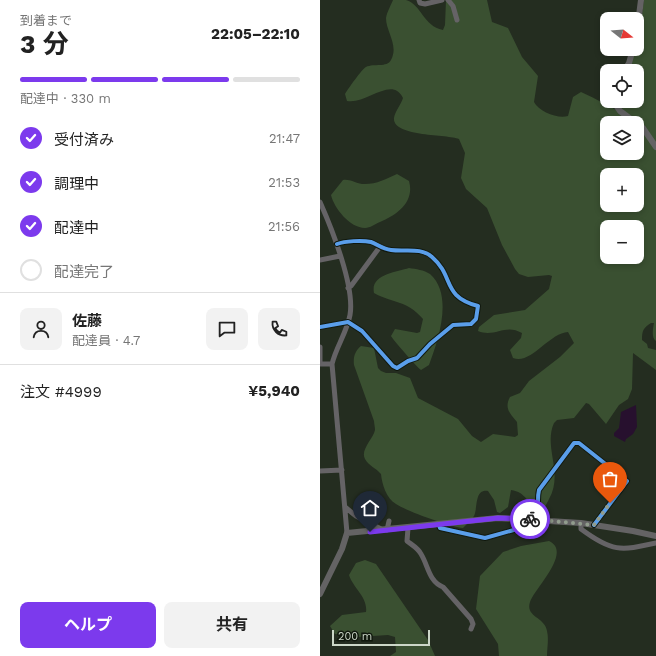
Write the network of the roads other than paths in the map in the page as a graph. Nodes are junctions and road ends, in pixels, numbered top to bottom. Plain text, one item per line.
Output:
1 (419, 0) edge
2 (442, 0) edge
3 (448, 0) edge
4 (641, 0) edge
5 (639, 12) edge
6 (457, 20) dead end
7 (618, 108) edge
8 (626, 116) edge
9 (644, 129) edge
10 (656, 147) edge
11 (320, 202) edge
12 (322, 209) edge
13 (337, 244) junction
14 (379, 248) junction
15 (340, 256) junction
16 (320, 260) edge
17 (348, 288) junction
18 (348, 322) junction
19 (320, 327) edge
20 (320, 347) edge
21 (332, 364) junction
22 (342, 470) junction
23 (320, 471) edge
24 (345, 507) junction
25 (538, 519) junction
26 (389, 522) dead end
27 (582, 523) junction
28 (439, 525) junction
29 (594, 525) junction
30 (408, 528) junction
31 (385, 530) junction
32 (347, 533) junction
33 (656, 536) edge
34 (656, 543) edge
35 (320, 594) edge
36 (471, 629) dead end

1 - 2 street
3 - 6 street
4 - 5 main road
7 - 8 main road
9 - 10 main road
11 - 12 street
12 - 13 street
13 - 14 street
13 - 15 street
14 - 17 street
14 - 18 street
15 - 16 street
15 - 17 street
17 - 18 street
18 - 19 street
18 - 21 street
20 - 21 street
21 - 22 street
22 - 23 street
22 - 24 street
24 - 31 street
24 - 32 street
25 - 27 main road
25 - 28 main road
25 - 28 street
25 - 29 street
26 - 31 street
27 - 29 main road
27 - 34 street
28 - 30 main road
29 - 33 main road
30 - 31 main road
30 - 36 street
31 - 32 main road
32 - 35 main road

